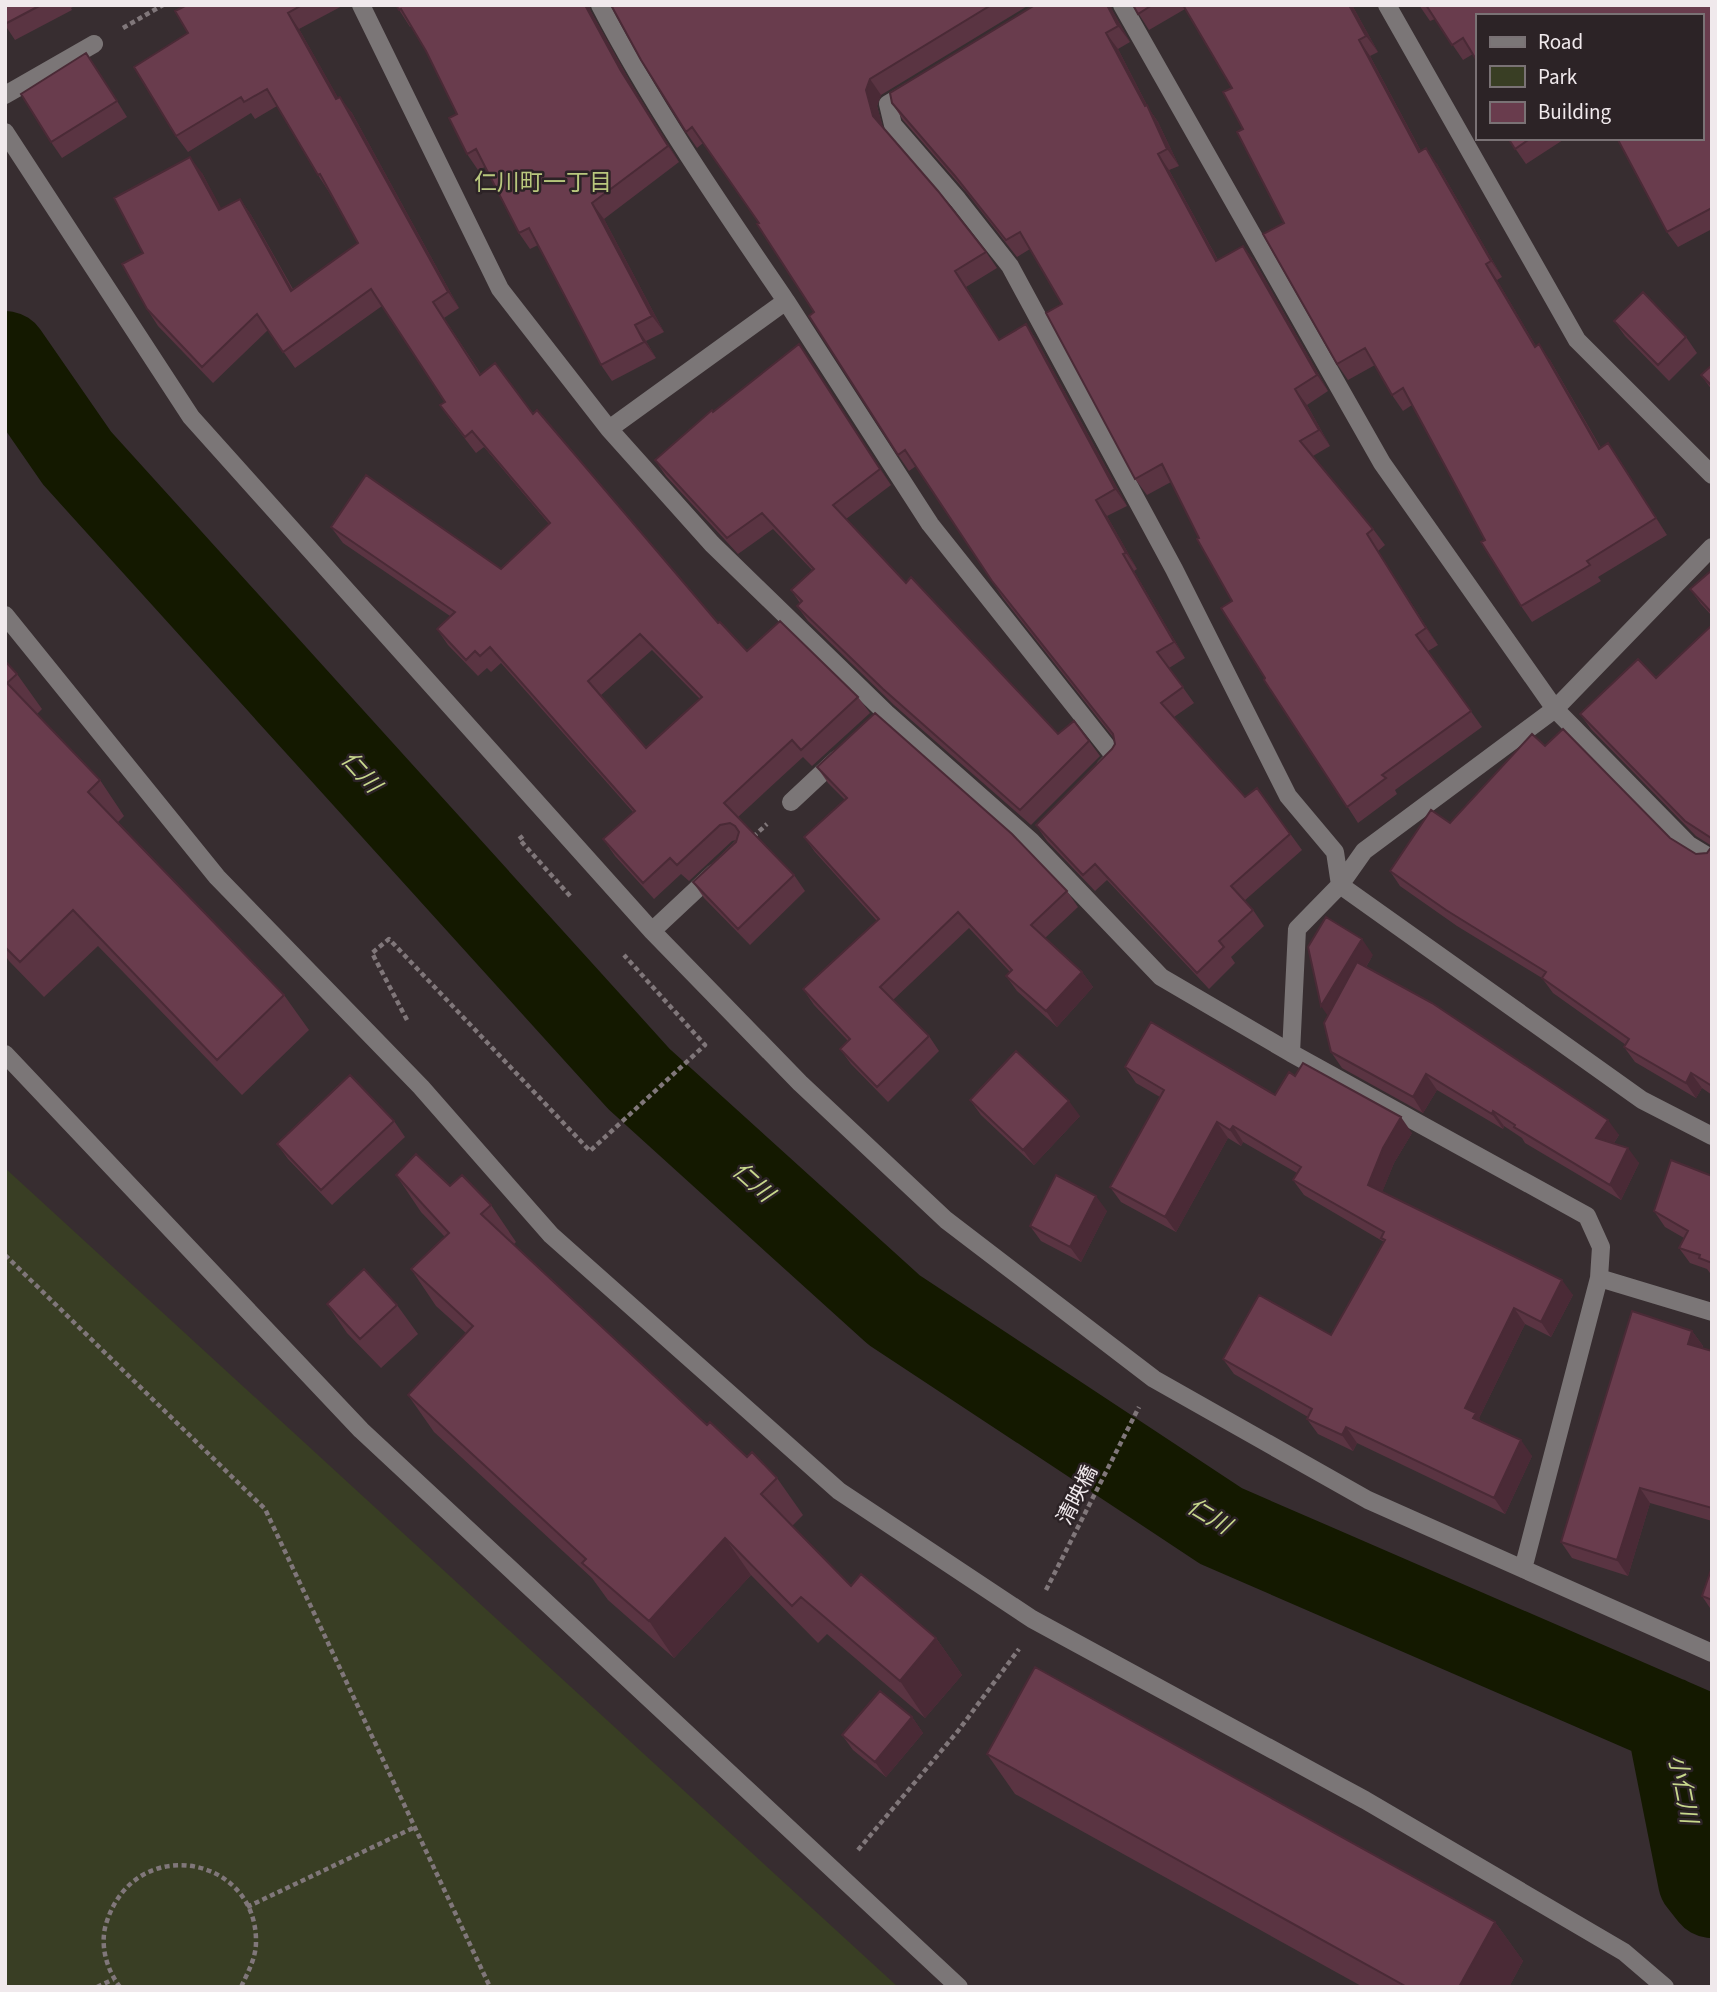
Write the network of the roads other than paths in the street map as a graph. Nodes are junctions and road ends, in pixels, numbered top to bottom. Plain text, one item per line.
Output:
1 (361, 5) edge
2 (600, 5) edge
3 (1122, 5) edge
4 (1387, 5) edge
5 (94, 44) road end
6 (923, 83) edge
7 (5, 95) edge
8 (5, 132) edge
9 (786, 301) junction
10 (609, 429) junction
11 (1712, 475) edge
12 (1712, 547) edge
13 (5, 615) edge
14 (1555, 709) junction
15 (848, 749) edge
16 (1097, 776) edge
17 (791, 802) dead end
18 (730, 859) edge
19 (1712, 859) edge
20 (1340, 884) junction
21 (652, 931) junction
22 (1291, 1052) junction
23 (5, 1054) edge
24 (1712, 1136) edge
25 (1599, 1278) junction
26 (1712, 1312) edge
27 (1522, 1569) junction
28 (1712, 1653) edge
29 (959, 1987) edge
30 (1665, 1987) edge

1 - 10 street
2 - 9 street
3 - 14 street
4 - 11 street
5 - 7 street
6 - 20 street
8 - 21 street
9 - 10 street
9 - 16 street
10 - 22 street
12 - 14 street
13 - 30 street
14 - 19 street
14 - 20 street
15 - 17 street
18 - 21 street
20 - 22 street
20 - 24 street
21 - 27 street
22 - 25 street
23 - 29 street
25 - 26 street
25 - 27 street
27 - 28 street

